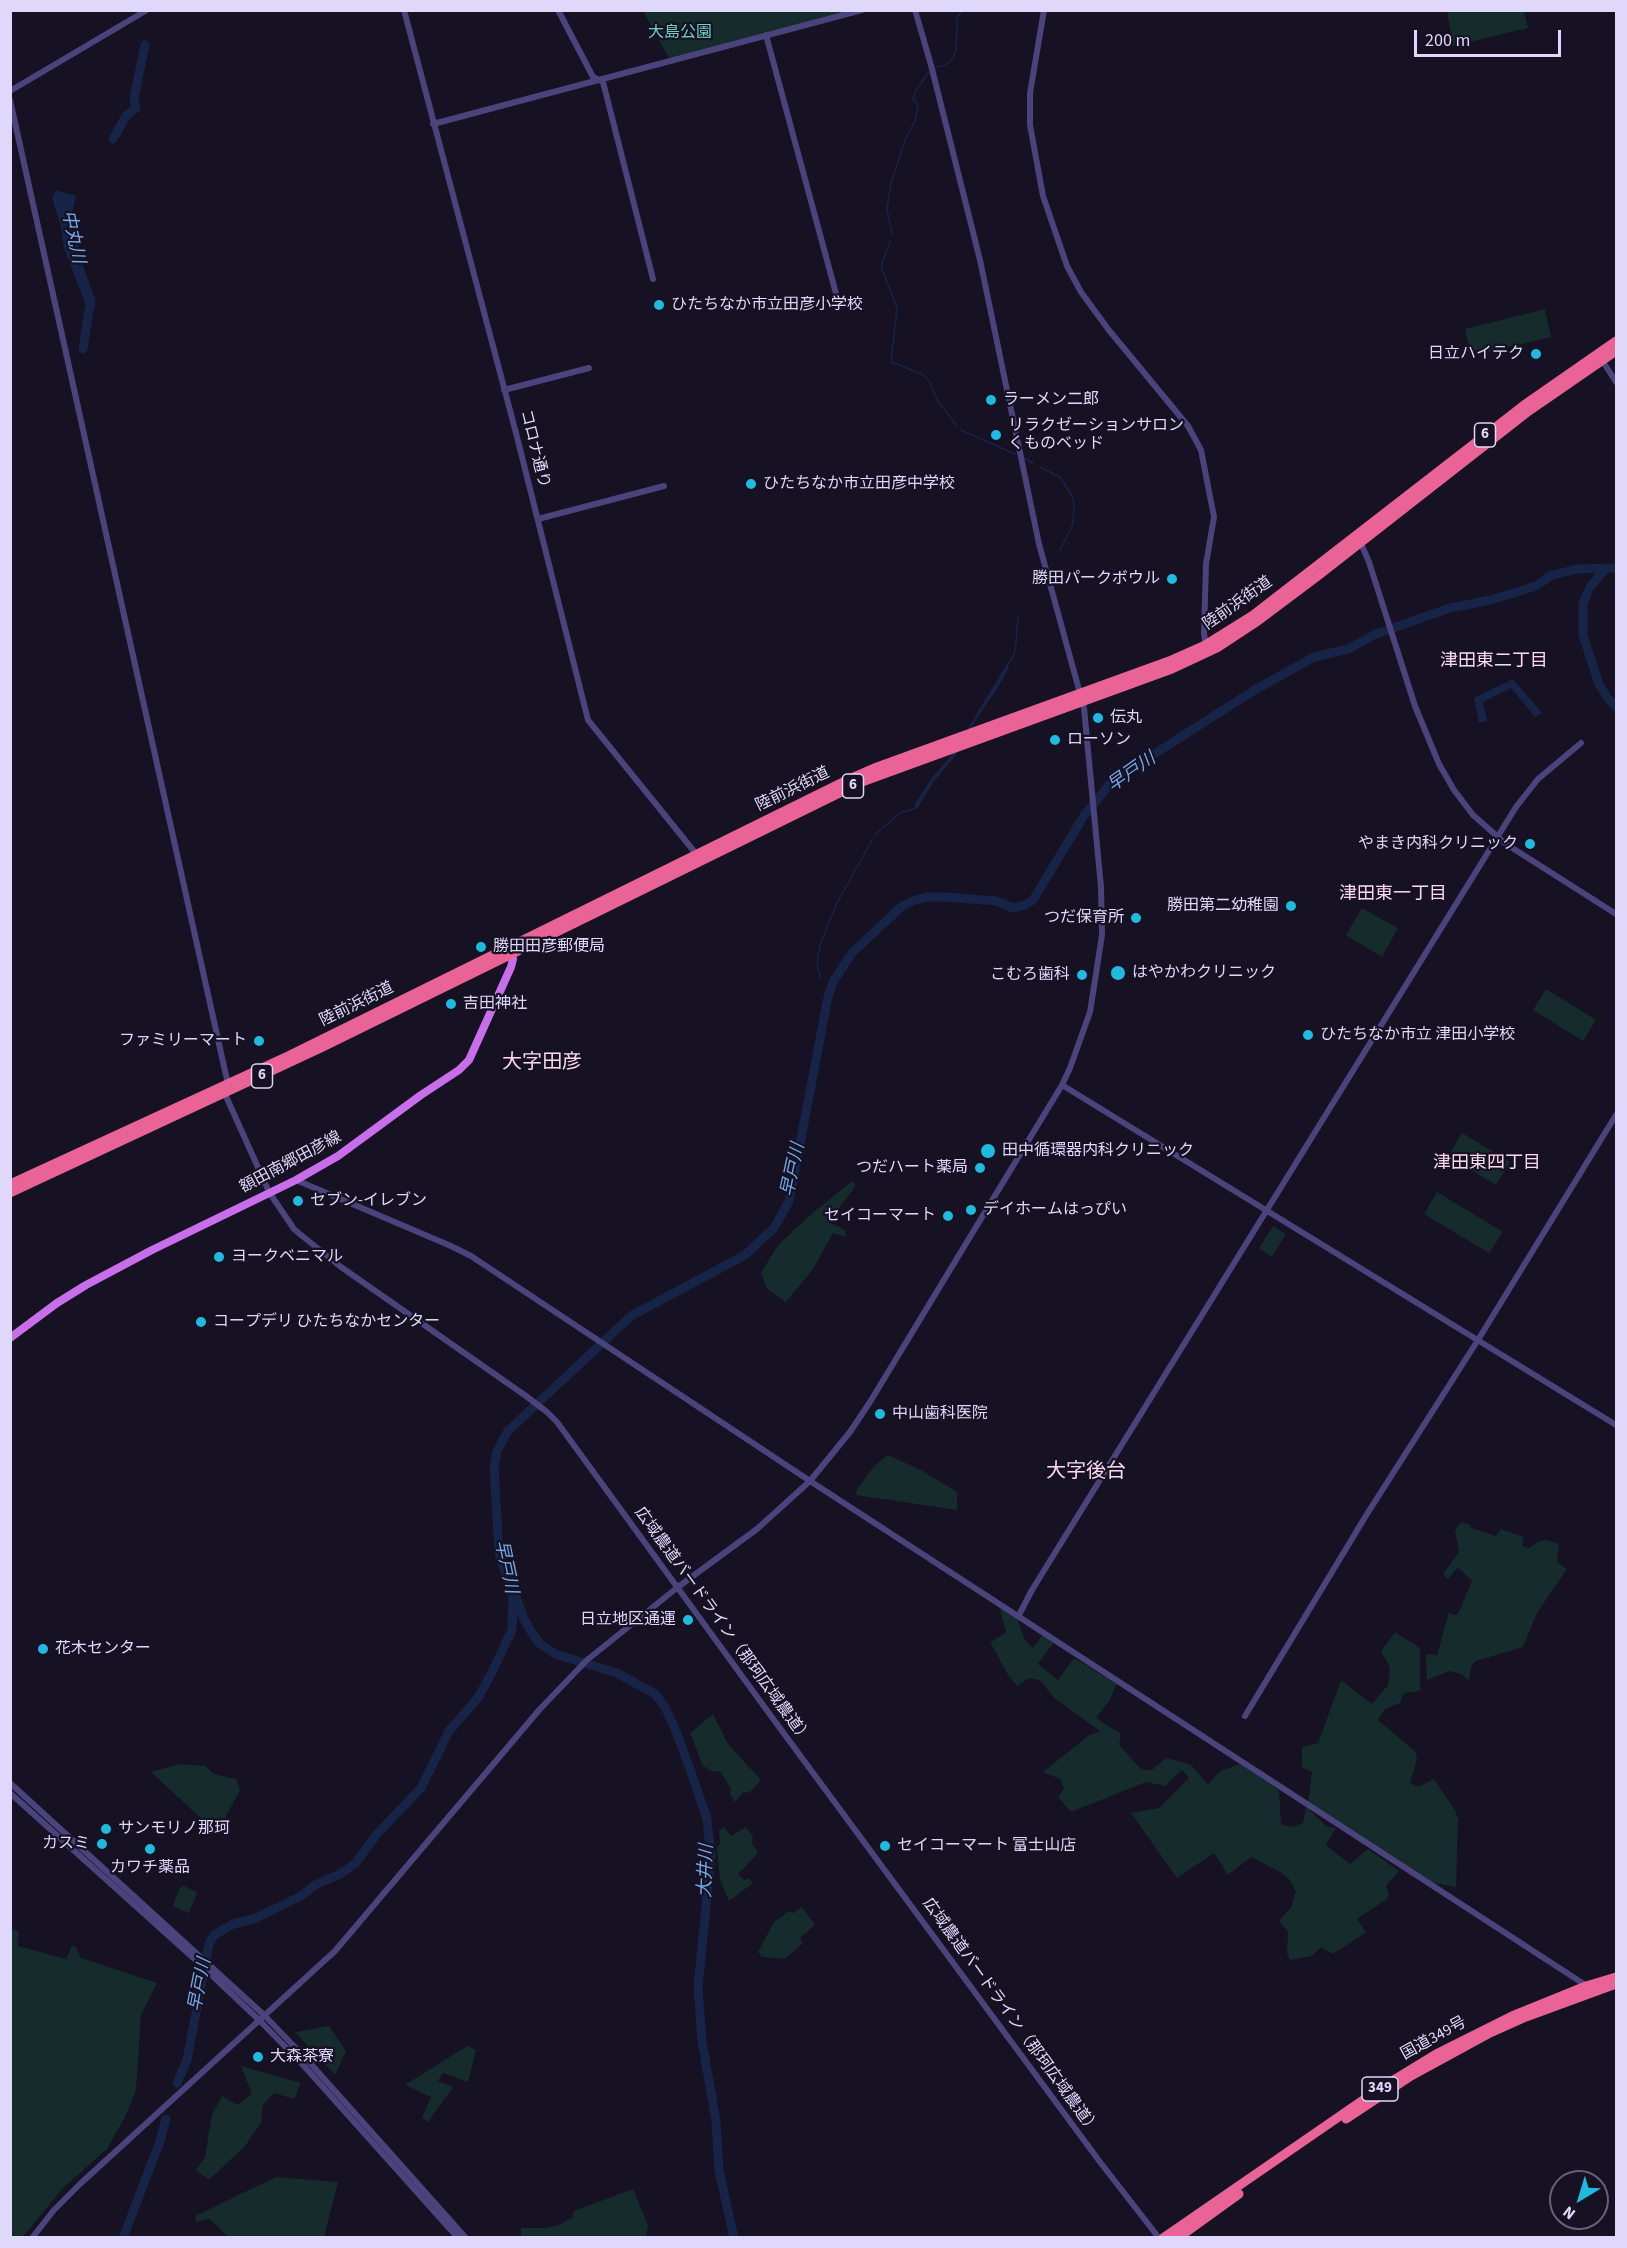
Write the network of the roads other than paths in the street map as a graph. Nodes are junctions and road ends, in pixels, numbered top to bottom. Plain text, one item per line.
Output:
1 (147, 10) edge
2 (404, 10) edge
3 (558, 10) edge
4 (862, 10) edge
5 (915, 10) edge
6 (1044, 10) edge
7 (766, 35) junction
8 (600, 79) junction
9 (10, 91) edge
10 (10, 100) edge
11 (433, 124) junction
12 (653, 279) dead end
13 (838, 301) dead end
14 (1617, 341) edge
15 (1617, 351) edge
16 (1601, 357) junction
17 (589, 368) dead end
18 (1617, 382) edge
19 (504, 390) junction
20 (664, 486) dead end
21 (538, 519) junction
22 (1358, 538) junction
23 (1207, 649) junction
24 (1082, 697) junction
25 (1581, 743) dead end
26 (1497, 837) junction
27 (698, 858) junction
28 (1617, 914) edge
29 (510, 951) junction
30 (228, 1083) junction
31 (1062, 1085) junction
32 (225, 1094) junction
33 (1617, 1115) edge
34 (296, 1180) junction
35 (10, 1184) edge
36 (10, 1192) edge
37 (269, 1192) junction
38 (1267, 1210) junction
39 (10, 1338) edge
40 (1478, 1340) junction
41 (1617, 1425) edge
42 (810, 1481) junction
43 (678, 1587) junction
44 (1019, 1615) junction
45 (1245, 1716) dead end
46 (10, 1783) edge
47 (10, 1792) edge
48 (211, 1970) junction
49 (1617, 1977) edge
50 (1617, 1984) edge
51 (1591, 1989) junction
52 (261, 2018) junction
53 (32, 2238) edge
54 (458, 2238) edge
55 (466, 2238) edge
56 (1161, 2238) edge
57 (1178, 2238) edge

1 - 9 street
2 - 11 street, コロナ通り
3 - 8 street
4 - 7 street
5 - 24 street
6 - 23 street
7 - 8 street
7 - 13 street
8 - 11 street
8 - 12 street
10 - 30 street
11 - 19 street, コロナ通り
14 - 16 highway, 陸前浜街道 / 6
15 - 16 highway, 陸前浜街道 / 6
16 - 18 street
16 - 22 highway, 陸前浜街道 / 6
17 - 19 street
19 - 21 street, コロナ通り
20 - 21 street
21 - 27 street, コロナ通り
22 - 23 highway, 陸前浜街道 / 6
22 - 26 street
23 - 24 highway, 陸前浜街道 / 6
24 - 27 highway, 陸前浜街道 / 6
24 - 31 street
25 - 26 street
26 - 28 street
26 - 38 street
27 - 29 highway, 陸前浜街道 / 6
29 - 30 highway, 陸前浜街道 / 6
29 - 32 highway, 陸前浜街道 / 6
29 - 34 main road, 額田南郷田彦線
30 - 32 street
30 - 35 highway, 陸前浜街道 / 6
31 - 38 street
31 - 42 street
32 - 36 highway, 陸前浜街道 / 6
32 - 37 street, 広域農道バードライン（那珂広域農道）
33 - 40 street
34 - 37 main road, 額田南郷田彦線
34 - 42 street
37 - 39 main road, 額田南郷田彦線
37 - 43 street, 広域農道バードライン（那珂広域農道）
38 - 40 street
38 - 44 street
40 - 41 street
40 - 45 street
42 - 43 street
42 - 44 street
43 - 52 street
43 - 56 street, 広域農道バードライン（那珂広域農道）
44 - 51 street
46 - 48 street
47 - 48 street
48 - 52 street
49 - 51 highway, 国道349号 / 349
50 - 51 highway, 国道349号 / 349
51 - 56 highway, 国道349号 / 349
51 - 57 highway, 国道349号 / 349
52 - 53 street
52 - 54 street
52 - 55 street

